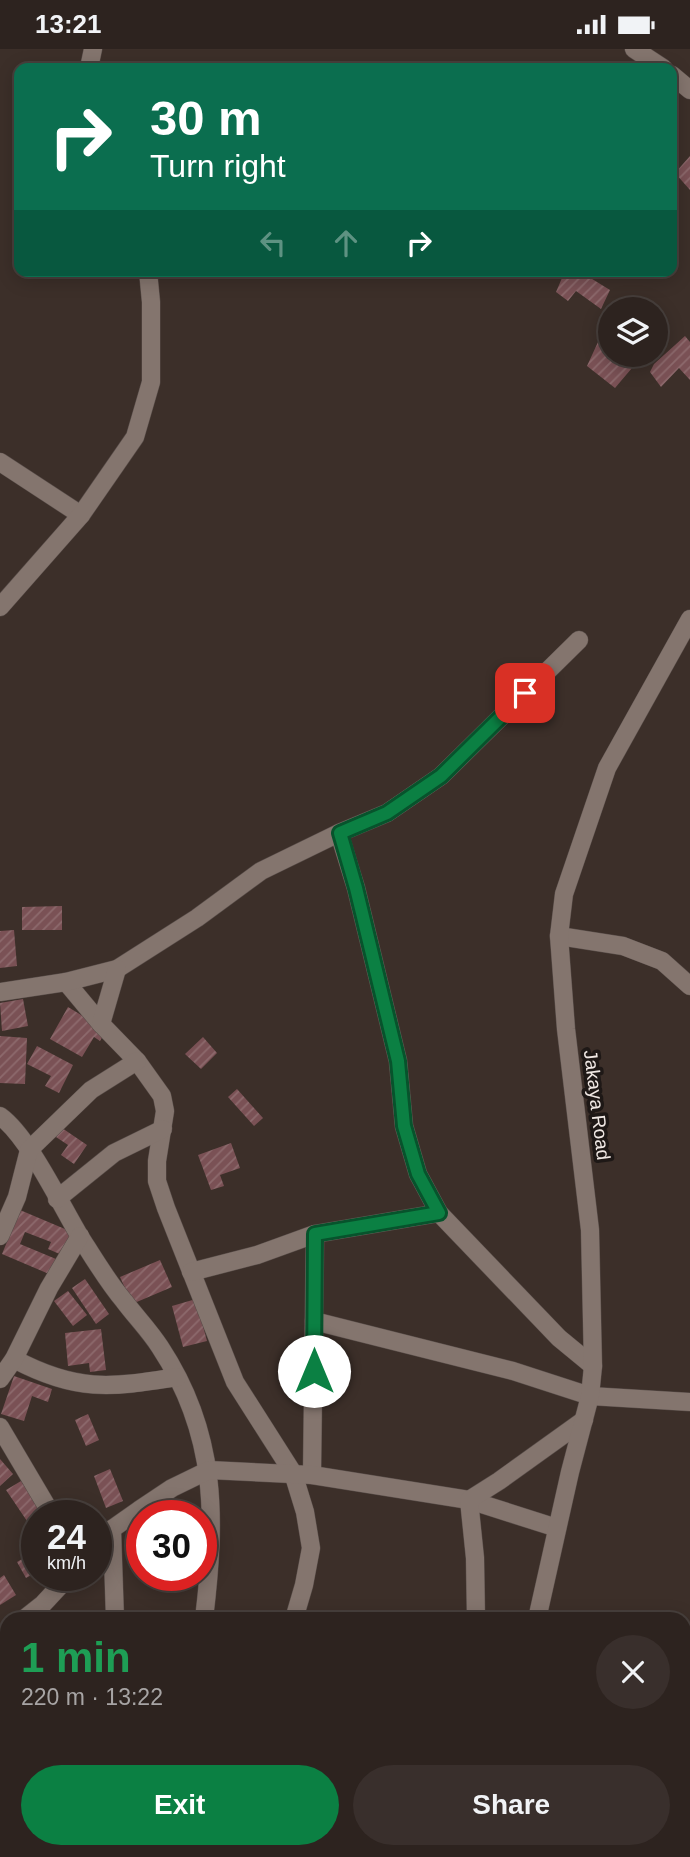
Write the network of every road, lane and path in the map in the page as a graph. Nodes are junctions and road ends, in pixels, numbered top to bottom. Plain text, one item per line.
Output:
1 (634, 49) edge
2 (655, 63) edge
3 (149, 277) edge
4 (0, 462) edge
5 (81, 515) junction
6 (0, 607) edge
7 (690, 619) edge
8 (579, 640) dead end
9 (340, 833) junction
10 (559, 936) junction
11 (117, 969) junction
12 (66, 982) junction
13 (690, 986) edge
14 (0, 992) edge
15 (101, 1024) junction
16 (137, 1061) junction
17 (0, 1116) edge
18 (163, 1129) junction
19 (29, 1150) junction
20 (57, 1199) junction
21 (439, 1213) junction
22 (315, 1234) junction
23 (0, 1236) edge
24 (80, 1236) junction
25 (191, 1272) junction
26 (314, 1321) junction
27 (14, 1359) junction
28 (593, 1366) junction
29 (177, 1377) junction
30 (0, 1380) edge
31 (590, 1396) junction
32 (690, 1402) edge
33 (584, 1420) junction
34 (0, 1427) edge
35 (209, 1470) junction
36 (293, 1473) junction
37 (312, 1475) junction
38 (43, 1500) edge
39 (469, 1500) junction
40 (557, 1528) junction
41 (112, 1529) joint
42 (55, 1591) edge
43 (33, 1612) edge
44 (116, 1612) edge
45 (206, 1612) edge
46 (296, 1612) edge
47 (476, 1612) edge
48 (539, 1612) edge

1 - 2 street
3 - 5 street
4 - 5 street
5 - 6 street
7 - 10 street, Jakaya Road
8 - 9 street
9 - 11 street
9 - 21 street
10 - 13 street
10 - 28 street, Jakaya Road
11 - 12 street
11 - 15 street
12 - 14 street
12 - 15 street
15 - 16 street
16 - 18 street
16 - 19 street
17 - 19 street
18 - 20 street
18 - 25 street
19 - 20 street
19 - 23 street
20 - 24 street
21 - 22 street
21 - 28 street
22 - 25 street
22 - 26 street
24 - 27 street
24 - 29 street
25 - 36 street
26 - 31 street
26 - 37 street
27 - 29 street
27 - 30 street
28 - 31 street, Jakaya Road
29 - 35 street
31 - 32 street
31 - 33 street, Jakaya Road
33 - 39 street
33 - 40 street, Jakaya Road
34 - 38 street
35 - 36 street
35 - 41 street
35 - 45 street
36 - 37 street
36 - 46 street
37 - 39 street
39 - 40 street
39 - 47 street
40 - 48 street, Jakaya Road
41 - 44 street
42 - 43 street

